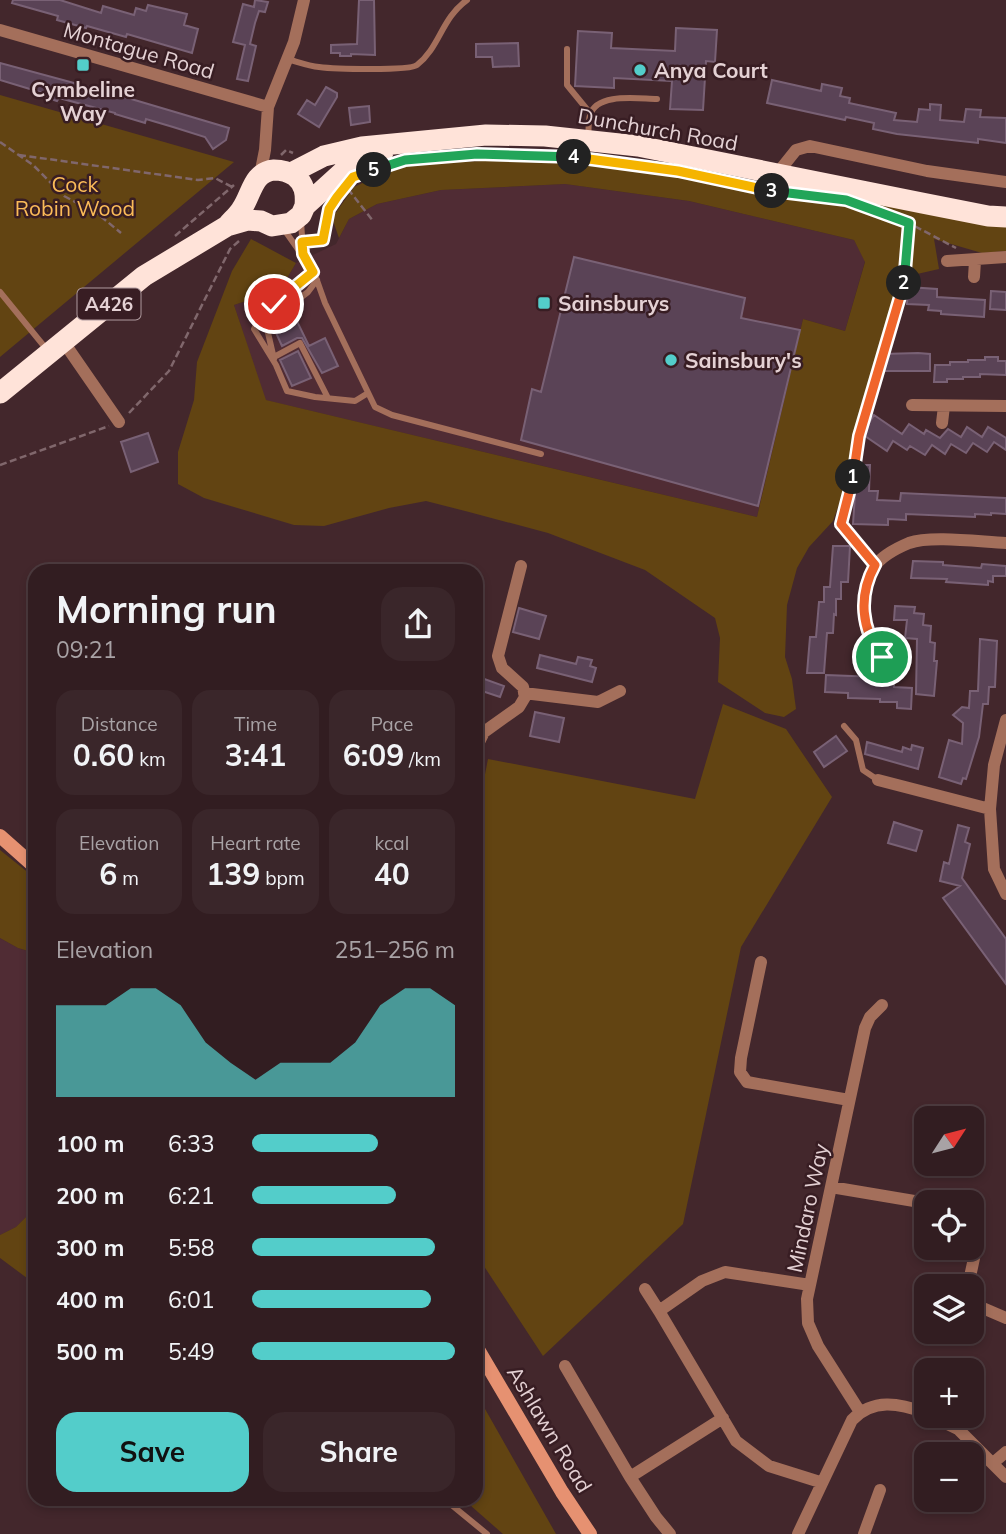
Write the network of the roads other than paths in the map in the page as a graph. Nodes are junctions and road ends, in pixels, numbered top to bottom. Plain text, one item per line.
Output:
1 (304, 0) edge
2 (467, 0) edge
3 (0, 30) edge
4 (567, 49) dead end
5 (287, 59) junction
6 (657, 99) dead end
7 (268, 107) junction
8 (590, 113) junction
9 (588, 140) junction
10 (404, 144) junction
11 (277, 173) junction
12 (776, 175) junction
13 (1006, 182) edge
14 (240, 192) junction
15 (303, 210) junction
16 (1006, 217) edge
17 (282, 226) junction
18 (244, 227) junction
19 (303, 254) junction
20 (1006, 257) edge
21 (947, 261) dead end
22 (975, 261) junction
23 (313, 272) junction
24 (974, 277) dead end
25 (317, 280) junction
26 (0, 292) edge
27 (56, 347) junction
28 (274, 356) junction
29 (276, 365) junction
30 (0, 393) edge
31 (368, 393) junction
32 (328, 398) junction
33 (912, 405) dead end
34 (944, 406) junction
35 (1006, 406) edge
36 (119, 422) road end
37 (943, 423) dead end
38 (541, 454) dead end
39 (1006, 543) edge
40 (521, 566) dead end
41 (872, 643) junction
42 (858, 655) dead end
43 (898, 663) dead end
44 (620, 691) dead end
45 (524, 693) junction
46 (1006, 720) edge
47 (844, 726) dead end
48 (483, 734) edge
49 (878, 780) joint
50 (990, 809) junction
51 (0, 836) edge
52 (28, 861) edge
53 (1006, 894) edge
54 (761, 962) dead end
55 (882, 1005) dead end
56 (849, 1100) junction
57 (831, 1187) junction
58 (914, 1201) edge
59 (810, 1284) junction
60 (645, 1289) dead end
61 (984, 1309) edge
62 (659, 1311) junction
63 (1006, 1318) edge
64 (483, 1358) edge
65 (565, 1366) dead end
66 (914, 1409) edge
67 (860, 1412) junction
68 (723, 1418) junction
69 (956, 1428) edge
70 (1006, 1452) edge
71 (993, 1463) junction
72 (630, 1477) junction
73 (1006, 1477) edge
74 (820, 1482) junction
75 (880, 1490) dead end
76 (453, 1506) edge
77 (487, 1534) edge
78 (590, 1534) edge
79 (670, 1534) edge
80 (798, 1534) edge
81 (864, 1534) edge

1 - 5 street
2 - 5 lane
3 - 7 street, Montague Road
4 - 8 lane
5 - 7 street
6 - 8 lane
7 - 11 street
8 - 9 lane
9 - 10 highway, Dunchurch Road
9 - 12 highway, Dunchurch Road
10 - 11 highway, Dunchurch Road
10 - 15 highway, Dunchurch Road
11 - 14 highway, A426
11 - 15 highway
12 - 13 street
12 - 16 highway, Dunchurch Road
14 - 18 highway, A426
14 - 18 highway
15 - 17 highway, Dunchurch Road
15 - 19 lane
17 - 18 highway
17 - 19 lane
18 - 27 highway, A426
19 - 23 lane
20 - 22 street
21 - 22 street
22 - 24 street
23 - 25 lane
23 - 29 lane
25 - 28 lane
25 - 31 lane
26 - 27 lane
27 - 30 highway, A426
27 - 36 street
28 - 29 lane
28 - 32 lane
29 - 32 lane
31 - 32 lane
31 - 38 lane
33 - 34 street
34 - 35 street
34 - 37 street
39 - 41 street
40 - 45 street
41 - 42 street
41 - 43 street
44 - 45 street
45 - 48 street
46 - 50 street
47 - 49 lane
49 - 50 street
50 - 53 street
51 - 52 main road
54 - 56 street
55 - 56 street, Mindaro Way
56 - 57 street, Mindaro Way
57 - 58 street
57 - 59 street, Mindaro Way
59 - 62 street
59 - 67 street, Mindaro Way
60 - 62 street
61 - 63 street
62 - 68 street
64 - 78 main road, Ashlawn Road
65 - 72 street
66 - 67 street
67 - 74 street
68 - 72 street
68 - 74 street
69 - 71 street
70 - 71 street
71 - 73 street
72 - 79 street
74 - 80 street
75 - 81 street
76 - 77 lane

